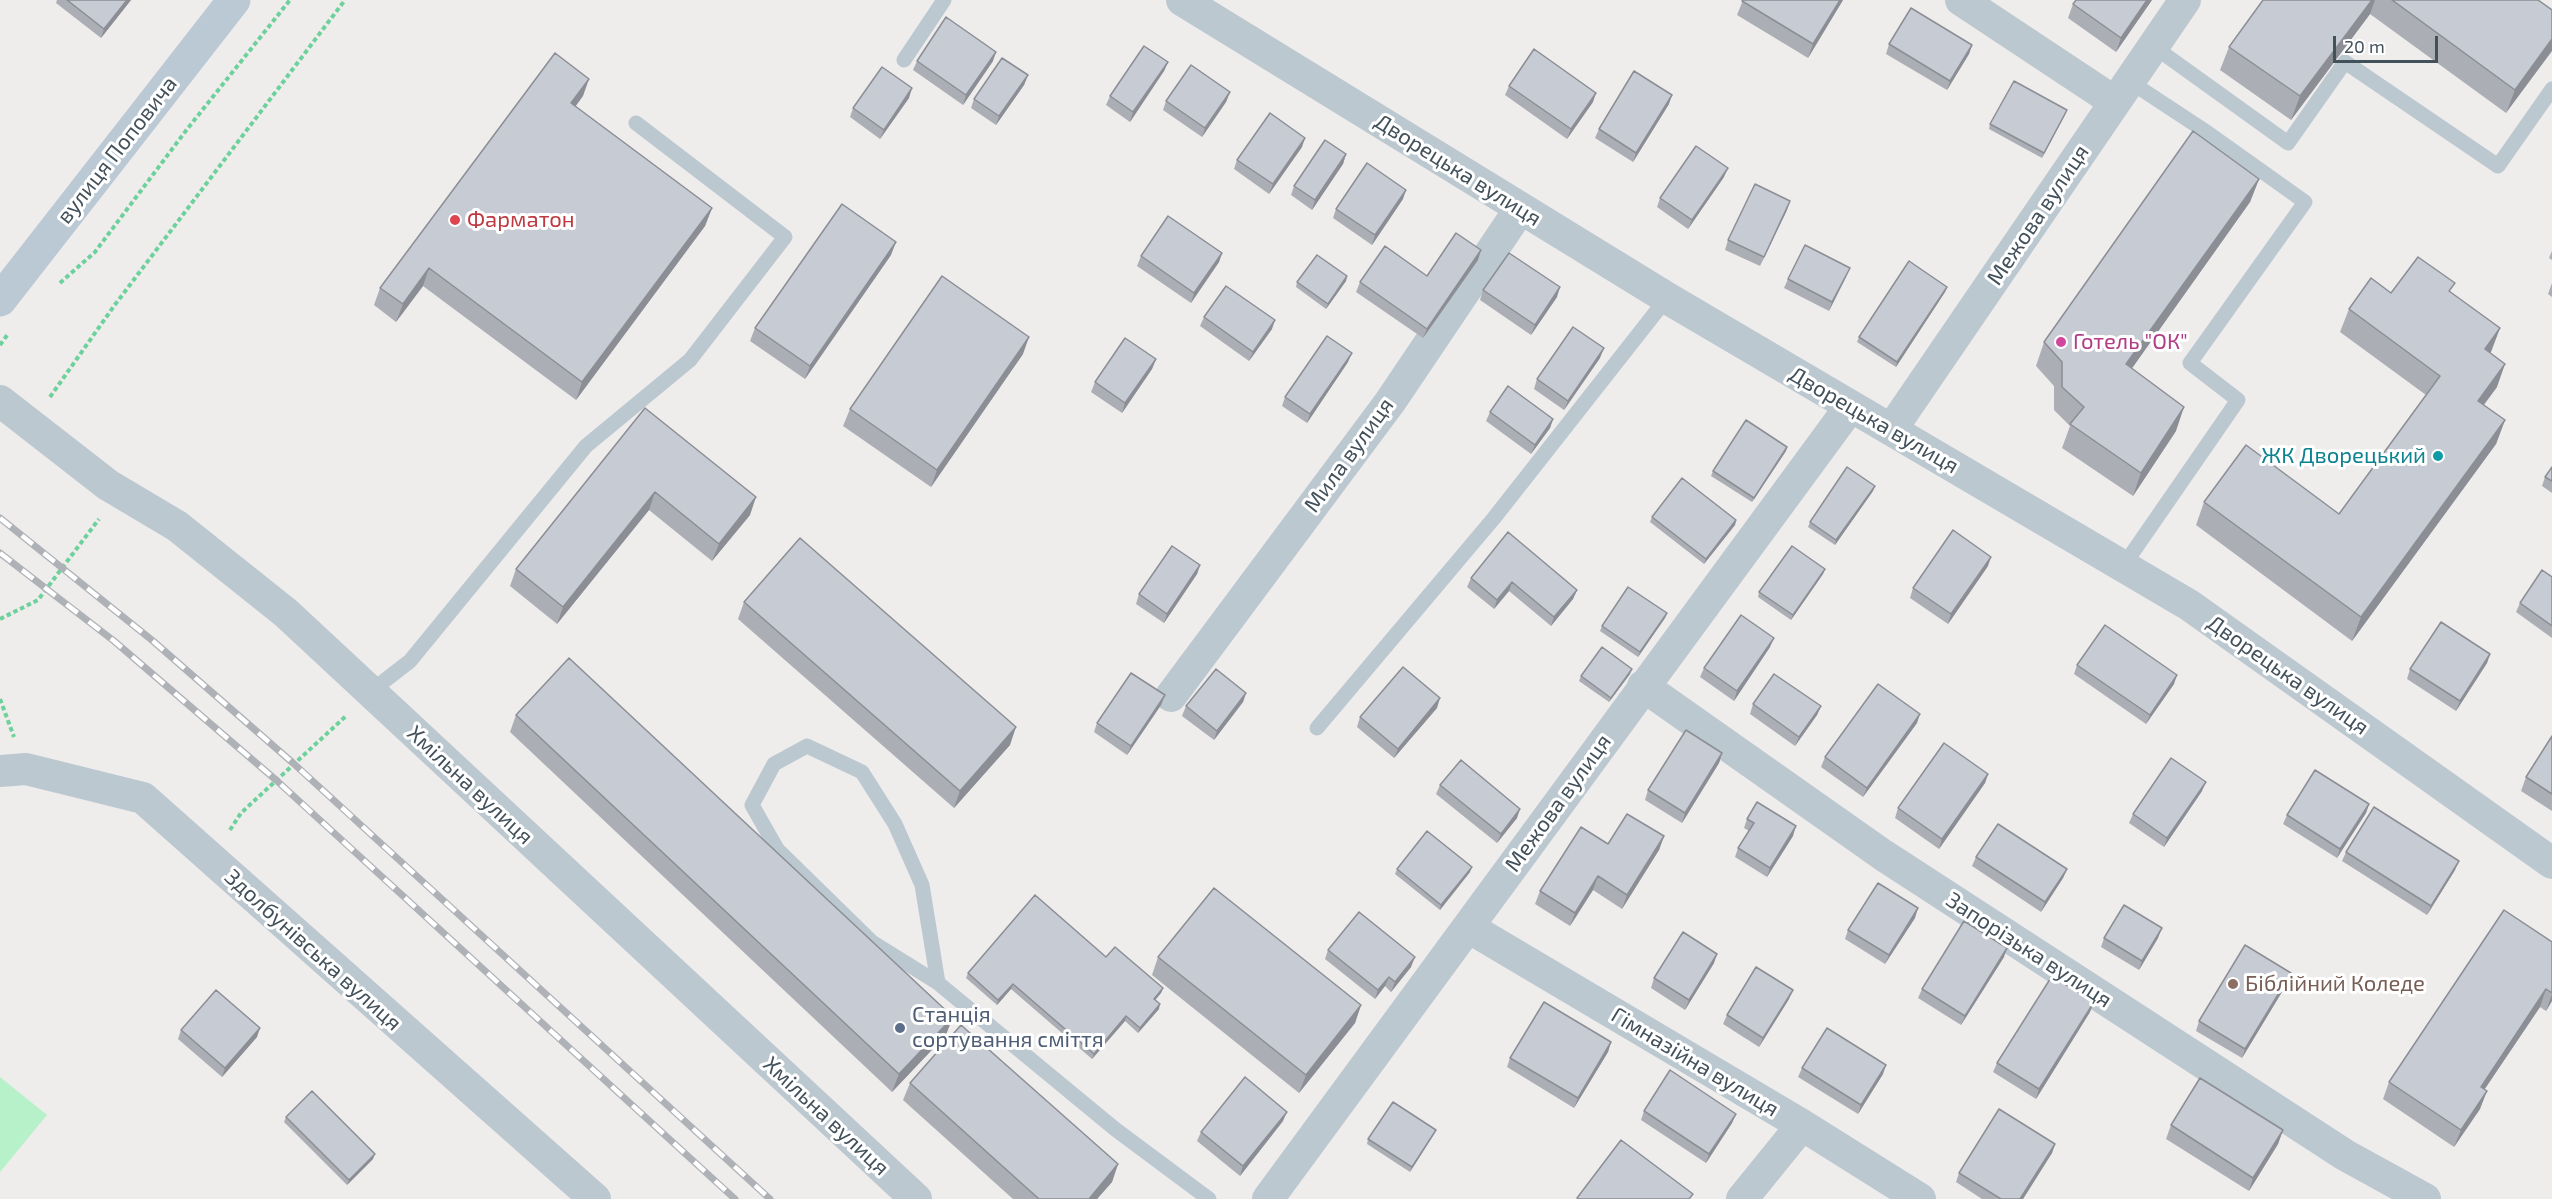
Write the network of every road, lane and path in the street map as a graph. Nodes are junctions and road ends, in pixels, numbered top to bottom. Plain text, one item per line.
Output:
1 (234, 0) edge
2 (290, 0) edge
3 (345, 0) edge
4 (944, 0) edge
5 (1182, 0) edge
6 (1960, 0) edge
7 (2185, 0) edge
8 (2153, 46) junction
9 (904, 60) dead end
10 (2552, 89) edge
11 (2122, 92) junction
12 (636, 123) dead end
13 (1520, 209) junction
14 (51, 291) dead end
15 (1667, 298) junction
16 (0, 300) edge
17 (12, 329) dead end
18 (0, 345) edge
19 (0, 401) edge
20 (1850, 407) junction
21 (30, 424) junction
22 (1891, 430) junction
23 (120, 492) junction
24 (2124, 566) junction
25 (0, 618) edge
26 (1643, 686) junction
27 (370, 692) junction
28 (1171, 696) dead end
29 (1317, 728) dead end
30 (0, 771) edge
31 (210, 859) junction
32 (2552, 863) edge
33 (1468, 927) junction
34 (938, 983) junction
35 (1802, 1125) junction
36 (595, 1199) edge
37 (916, 1199) edge
38 (1209, 1199) edge
39 (1268, 1199) edge
40 (1742, 1199) edge
41 (1920, 1199) edge
42 (2425, 1199) edge

1 - 16 main road, вулиця Поповича
2 - 14 path
3 - 21 path
4 - 9 lane
5 - 13 street, Дворецька вулиця
6 - 11 street
7 - 8 street, Межова вулиця
8 - 10 lane
8 - 11 street, Межова вулиця
11 - 22 street, Межова вулиця
11 - 24 lane
12 - 27 lane
13 - 15 street, Дворецька вулиця
13 - 28 street, Мила вулиця
15 - 20 street, Дворецька вулиця
15 - 29 lane
17 - 18 path
19 - 21 street, Хмільна вулиця
20 - 22 street, Дворецька вулиця
20 - 26 street, Межова вулиця
21 - 23 street, Хмільна вулиця
22 - 24 street, Дворецька вулиця
23 - 25 path
23 - 27 street, Хмільна вулиця
24 - 32 street, Дворецька вулиця
26 - 33 street, Межова вулиця
26 - 42 street, Запорізька вулиця
27 - 31 path
27 - 37 street, Хмільна вулиця
30 - 31 street, Здолбунівська вулиця
31 - 36 street, Здолбунівська вулиця
33 - 35 street, Гімназійна вулиця
33 - 39 street, Межова вулиця
34 - 34 lane
34 - 38 lane
35 - 40 street
35 - 41 street, Гімназійна вулиця

